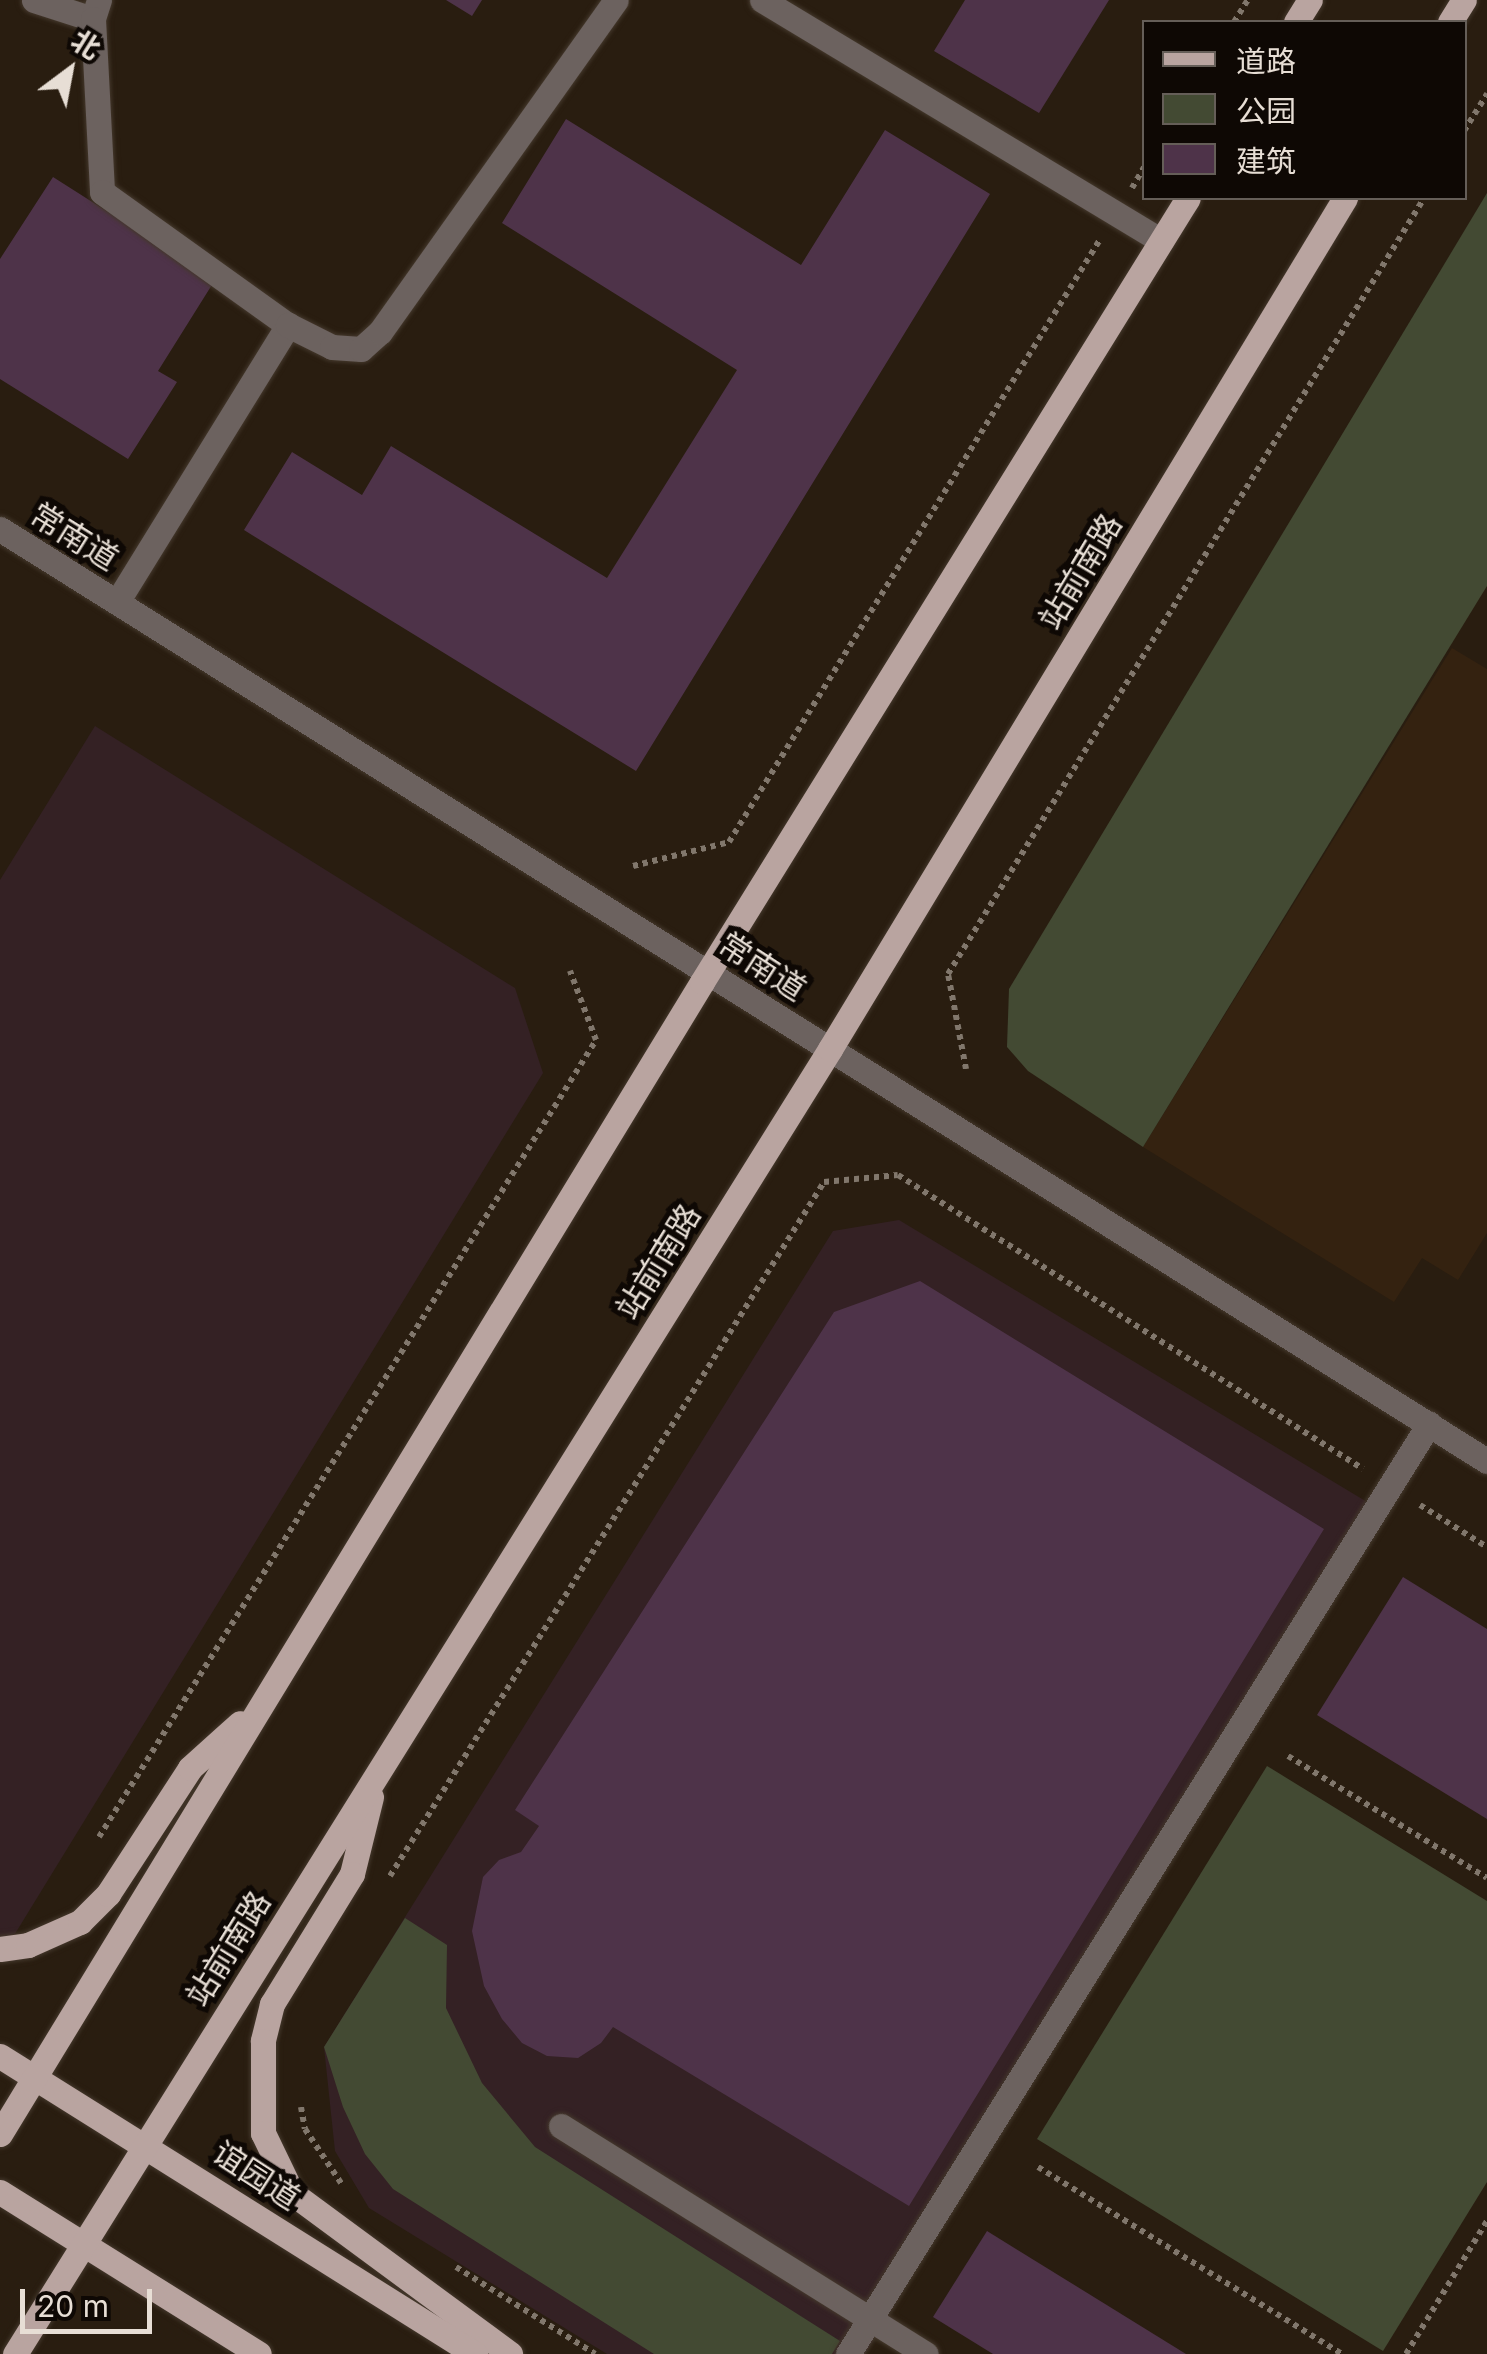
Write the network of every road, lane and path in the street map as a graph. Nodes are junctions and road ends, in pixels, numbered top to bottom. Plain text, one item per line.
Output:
1 (34, 0) edge
2 (616, 0) edge
3 (762, 0) edge
4 (96, 10) edge
5 (1487, 94) edge
6 (1467, 125) edge
7 (1142, 170) edge
8 (1187, 200) edge
9 (1343, 200) edge
10 (1423, 200) edge
11 (1116, 214) junction
12 (1161, 241) junction
13 (288, 326) junction
14 (0, 529) edge
15 (117, 602) junction
16 (633, 866) dead end
17 (570, 971) dead end
18 (709, 971) junction
19 (830, 1049) junction
20 (966, 1069) dead end
21 (1429, 1424) junction
22 (1487, 1461) edge
23 (1390, 1486) junction
24 (1487, 1547) edge
25 (262, 1703) junction
26 (1288, 1756) dead end
27 (376, 1775) junction
28 (94, 1845) dead end
29 (1487, 1878) edge
30 (383, 1886) dead end
31 (0, 1948) edge
32 (0, 2056) edge
33 (35, 2076) junction
34 (299, 2095) dead end
35 (561, 2126) dead end
36 (0, 2134) edge
37 (144, 2143) junction
38 (1038, 2167) dead end
39 (0, 2192) edge
40 (356, 2195) dead end
41 (1487, 2220) edge
42 (83, 2245) junction
43 (450, 2263) dead end
44 (871, 2319) junction
45 (15, 2354) edge
46 (259, 2354) edge
47 (475, 2354) edge
48 (510, 2354) edge
49 (594, 2354) edge
50 (848, 2354) edge
51 (926, 2354) edge
52 (1342, 2354) edge
53 (1406, 2354) edge

1 - 4 street
2 - 13 street
3 - 11 street
4 - 13 street
5 - 6 path
7 - 11 path
8 - 12 main road
9 - 19 main road, 站前南路
10 - 20 path
11 - 12 street
11 - 16 path
12 - 18 main road
13 - 15 street
14 - 15 street, 常南道
15 - 18 street, 常南道
17 - 28 path
18 - 19 street, 常南道
18 - 25 main road
19 - 21 street, 常南道
19 - 27 main road, 站前南路
21 - 22 street, 常南道
21 - 23 street
23 - 24 path
23 - 30 path
23 - 44 street
25 - 31 main road
25 - 33 main road
26 - 29 path
27 - 37 main road, 站前南路
27 - 48 main road
32 - 33 main road, 谊园道
33 - 36 main road
33 - 37 main road, 谊园道
34 - 40 path
35 - 44 street
37 - 42 main road, 站前南路
37 - 47 main road, 谊园道
38 - 52 path
39 - 42 main road
41 - 53 path
42 - 45 main road, 站前南路
42 - 46 main road
43 - 49 path
44 - 50 street
44 - 51 street

